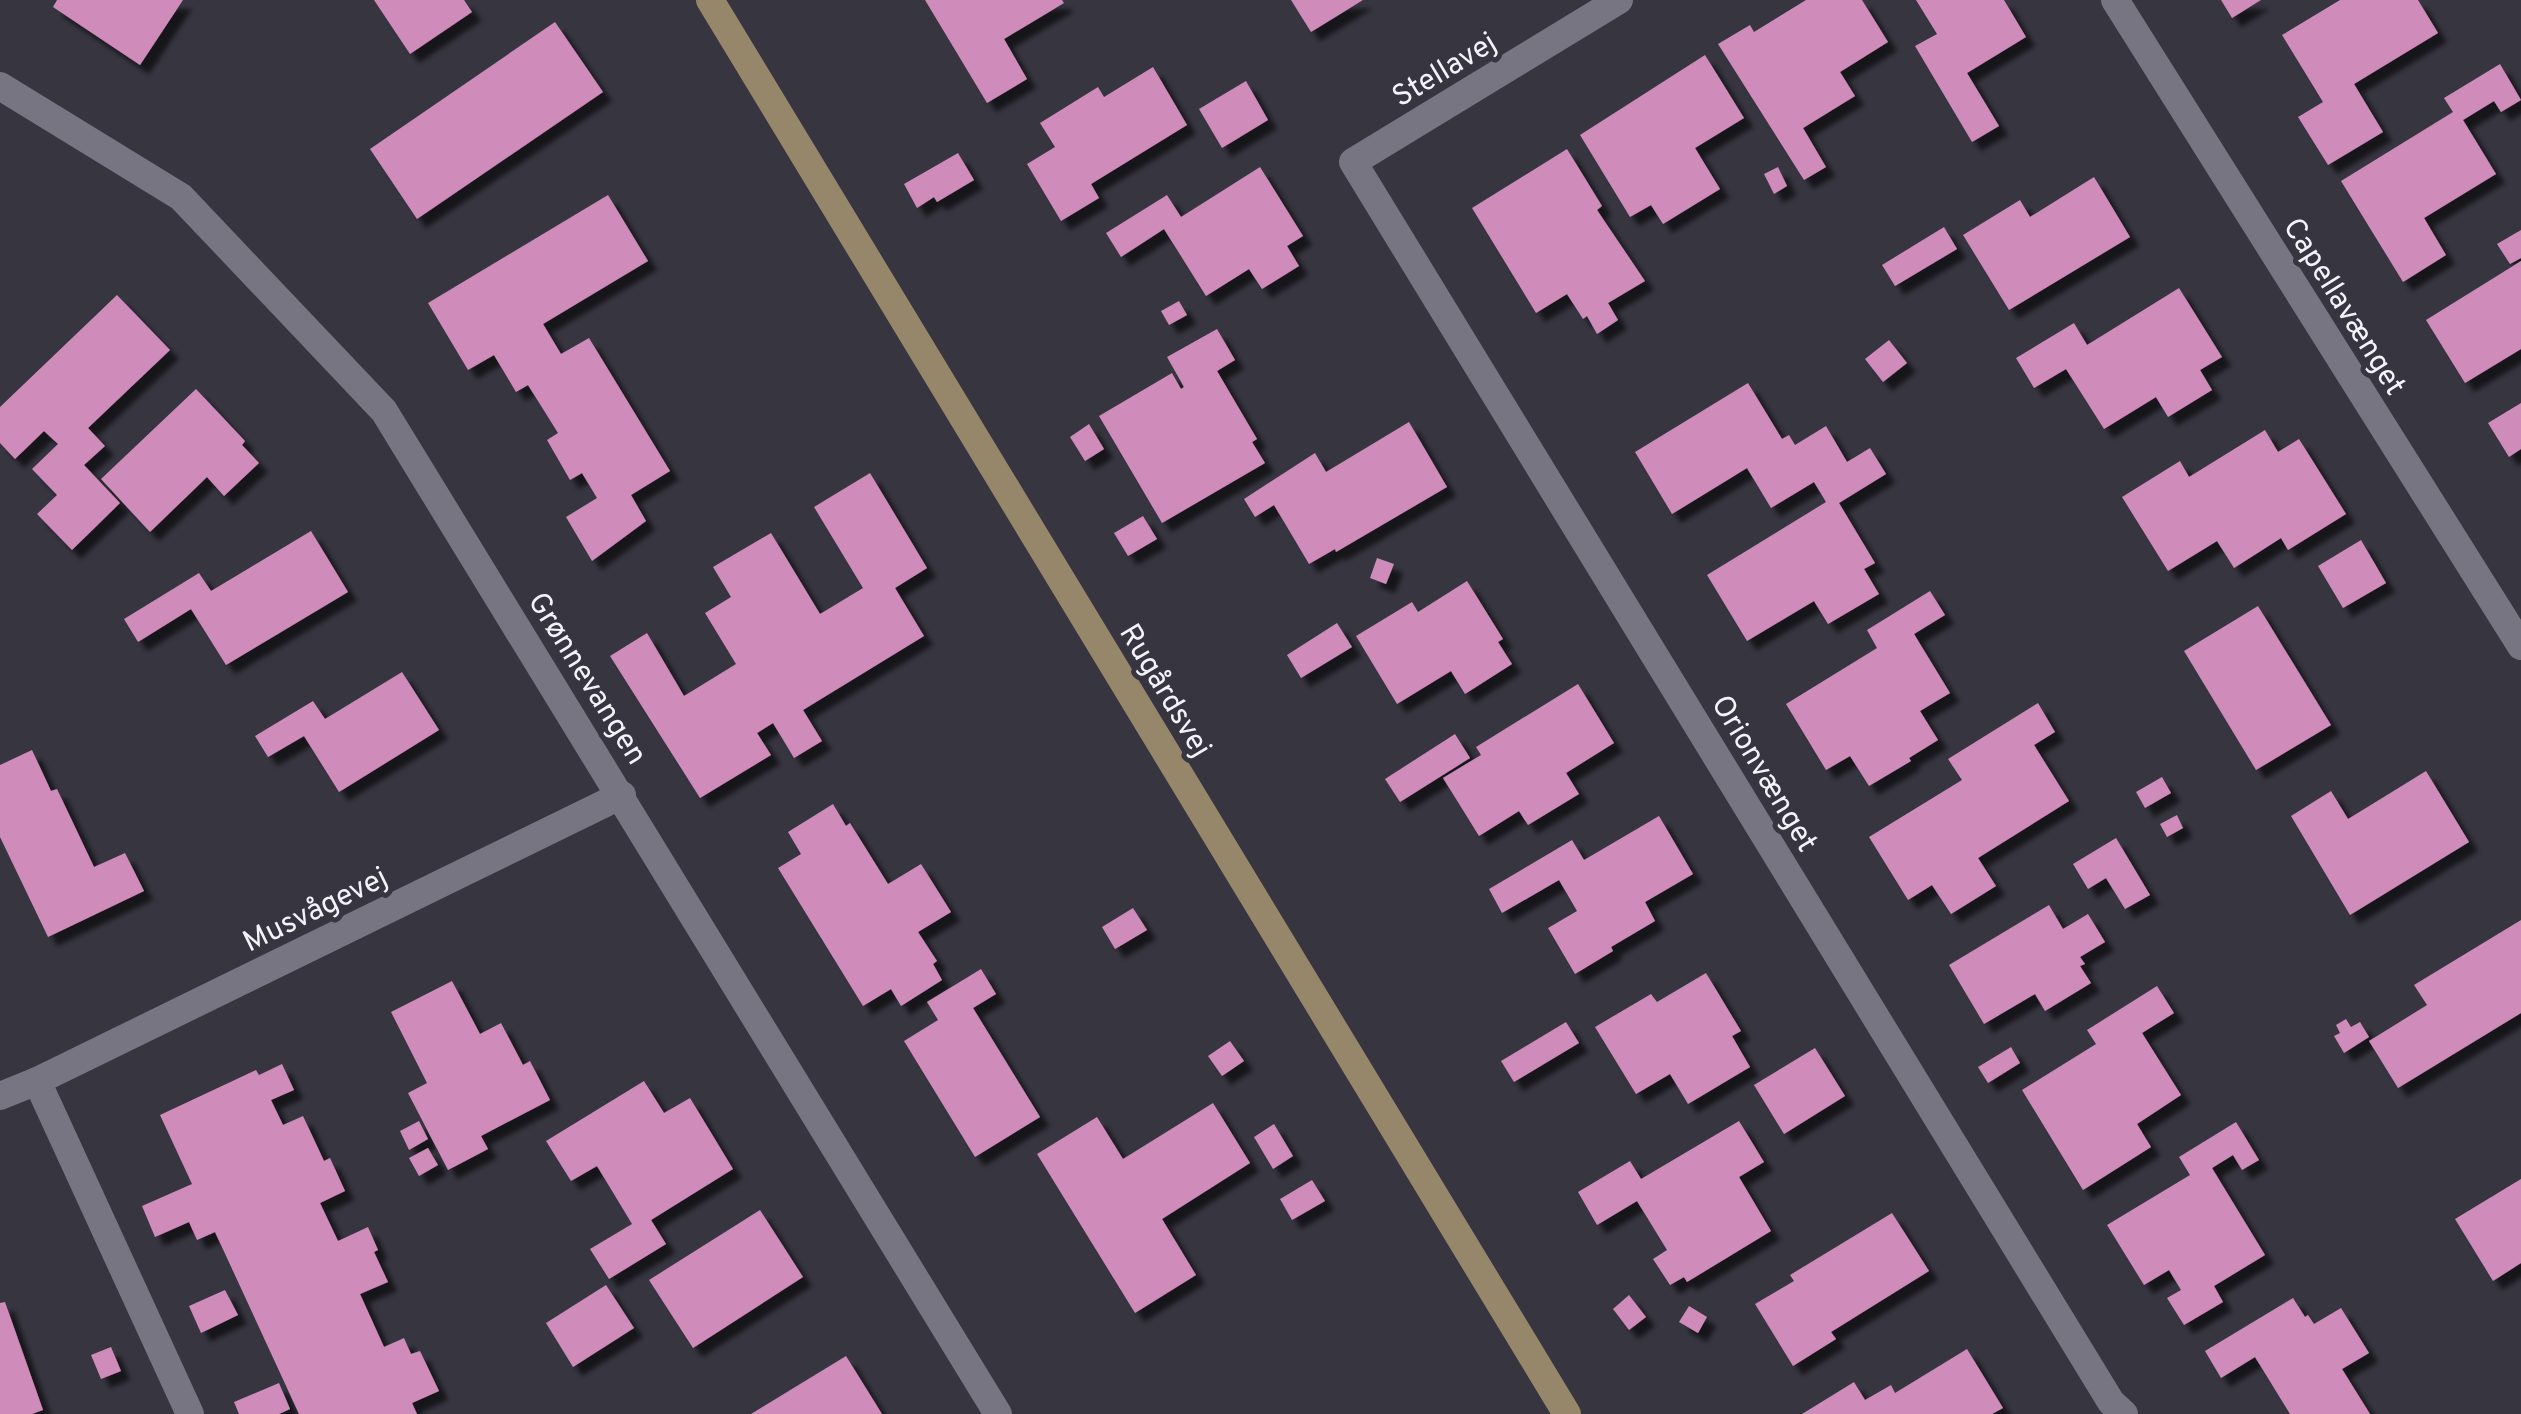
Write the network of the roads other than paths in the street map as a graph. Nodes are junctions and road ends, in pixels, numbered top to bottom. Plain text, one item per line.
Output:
1 (710, 0) edge
2 (1619, 0) edge
3 (2115, 0) edge
4 (0, 86) edge
5 (1353, 162) joint
6 (2521, 646) edge
7 (622, 795) junction
8 (38, 1082) junction
9 (0, 1096) edge
10 (190, 1414) edge
11 (998, 1414) edge
12 (1567, 1414) edge
13 (2124, 1414) edge

1 - 12 main road, Rugårdsvej
2 - 5 street, Stellavej
3 - 6 street, Capellavænget
4 - 7 street, Grønnevangen
5 - 13 street, Orionvænget
7 - 8 street, Musvågevej
7 - 11 street, Grønnevangen
8 - 9 street, Musvågevej
8 - 10 street

